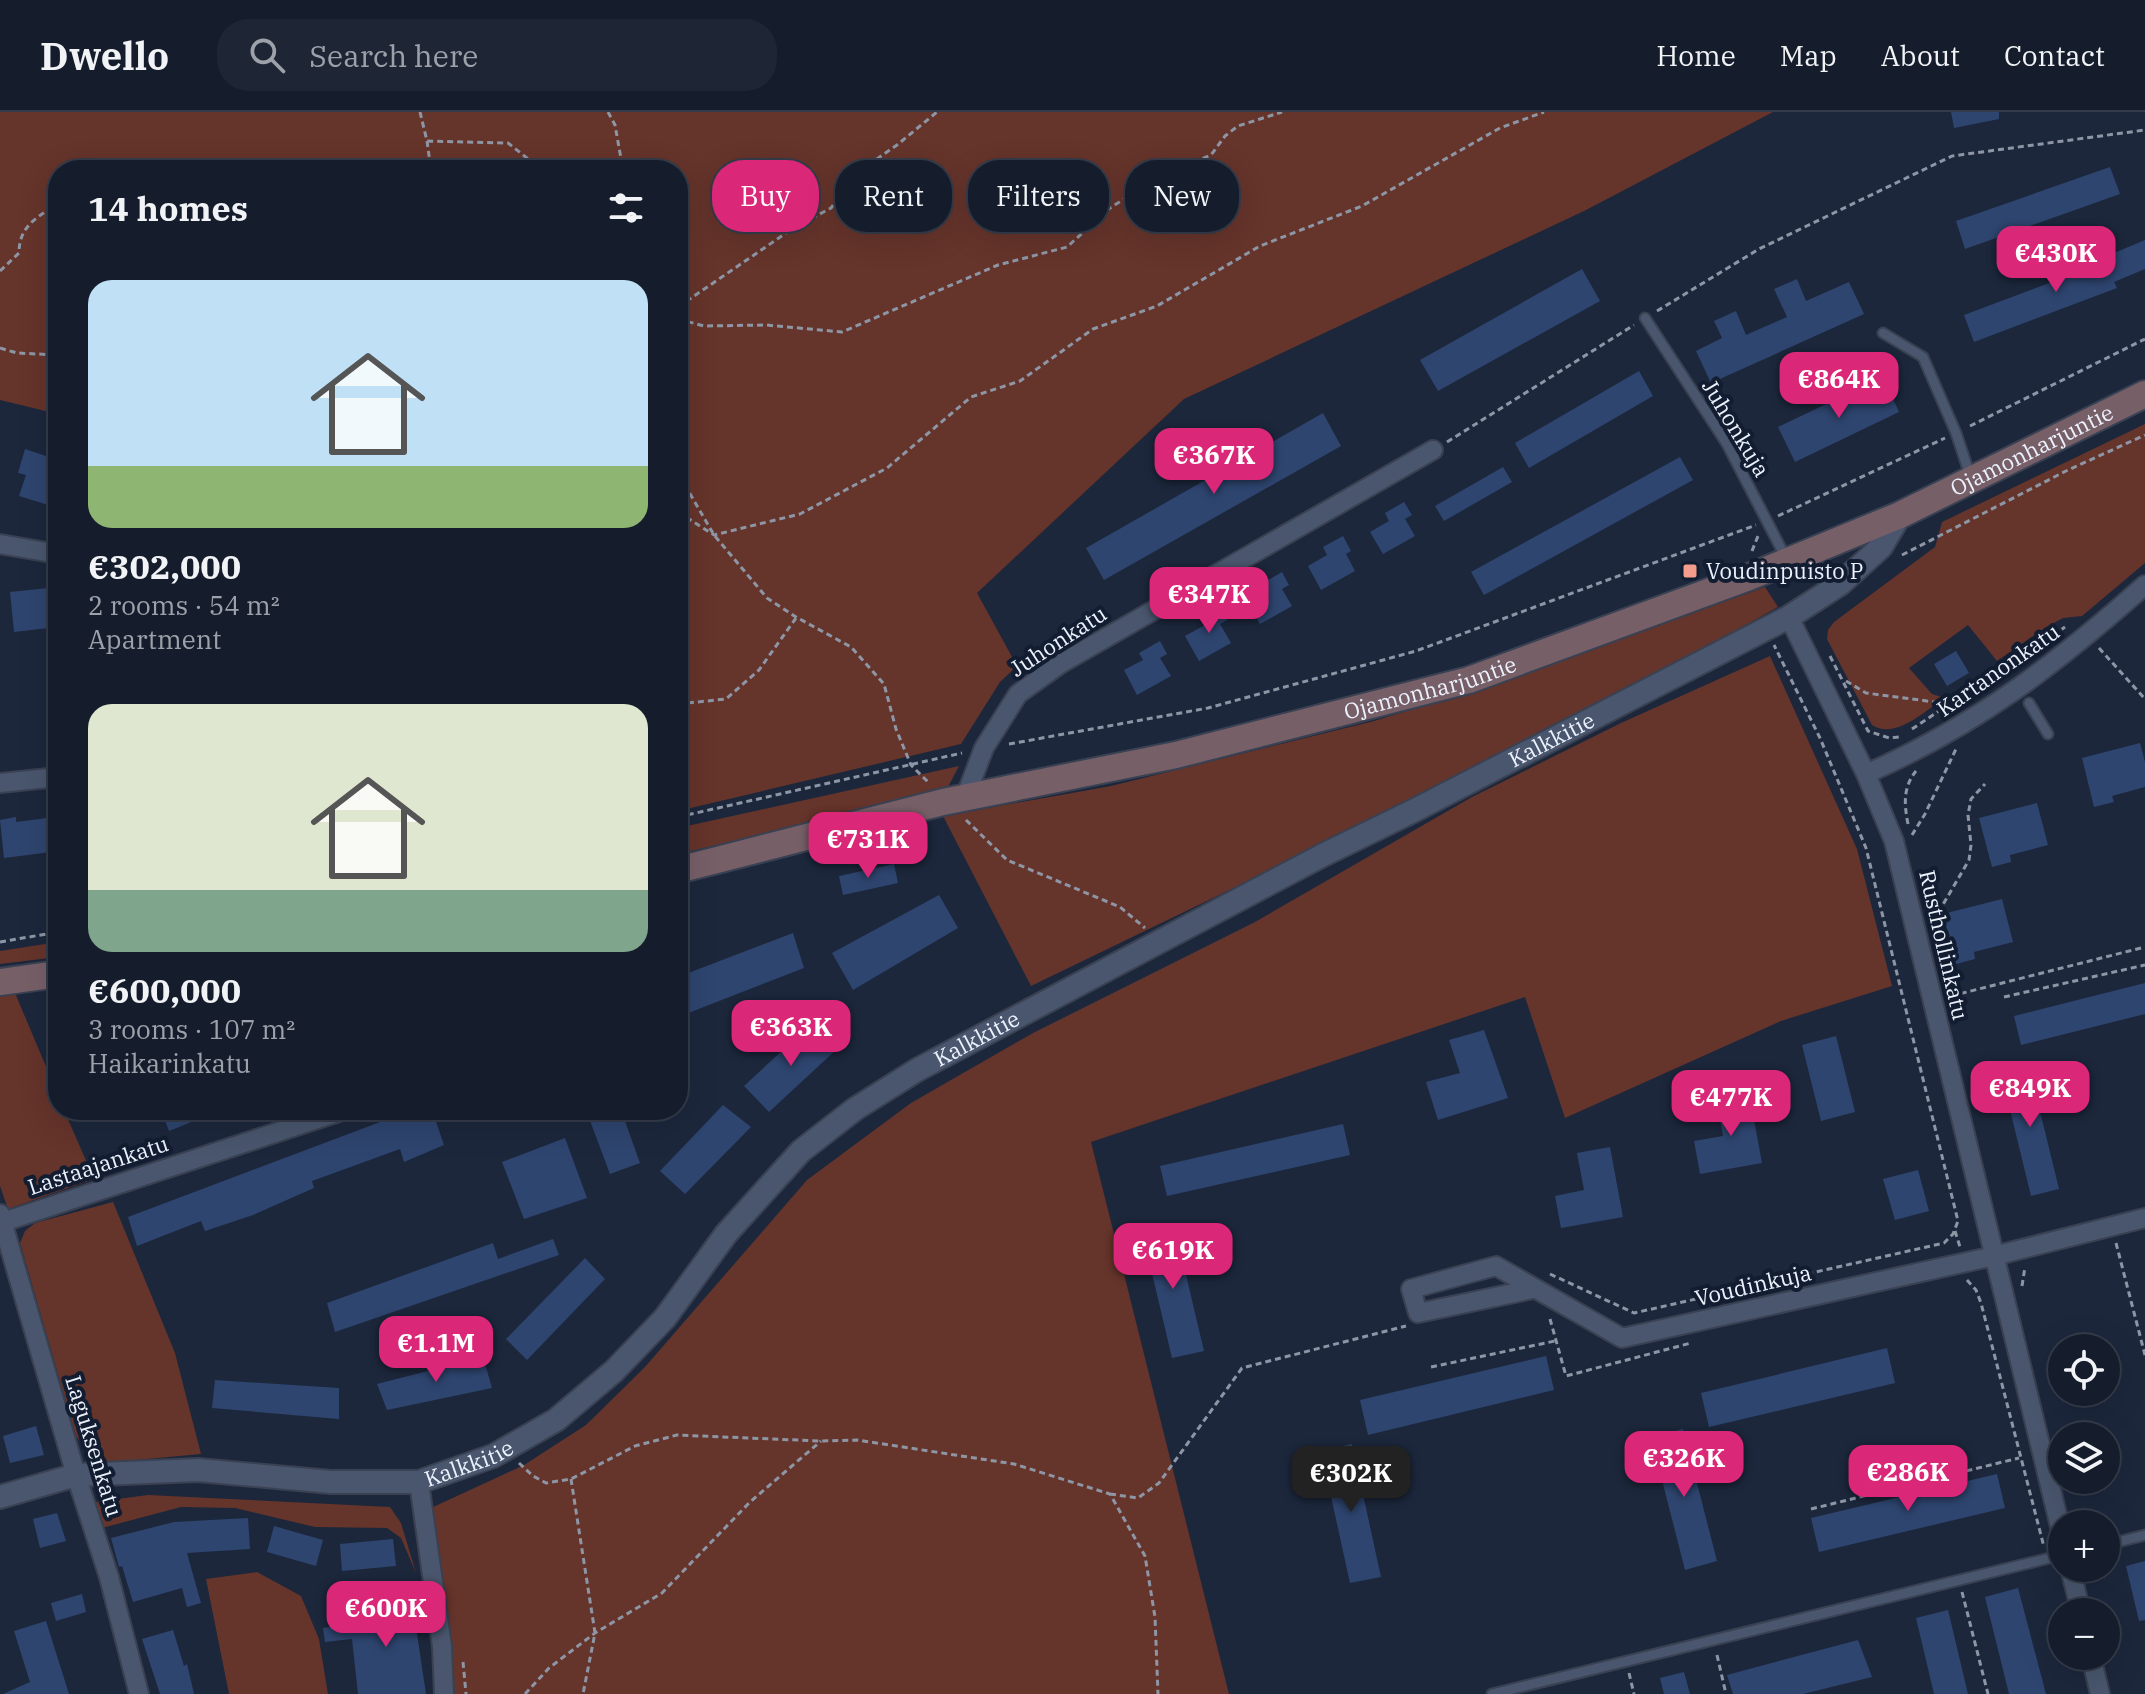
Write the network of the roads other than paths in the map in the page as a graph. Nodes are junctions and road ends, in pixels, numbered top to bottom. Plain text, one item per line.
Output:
1 (1645, 318) road end
2 (1883, 333) dead end
3 (2145, 394) edge
4 (1433, 450) road end
5 (1971, 478) junction
6 (1900, 515) junction
7 (0, 544) edge
8 (48, 552) edge
9 (1788, 561) junction
10 (2145, 585) edge
11 (1793, 624) junction
12 (2029, 703) dead end
13 (2048, 734) dead end
14 (1866, 774) junction
15 (48, 778) edge
16 (0, 783) edge
17 (956, 799) junction
18 (688, 867) edge
19 (48, 975) edge
20 (0, 982) edge
21 (313, 1120) edge
22 (2145, 1218) edge
23 (1, 1219) edge
24 (1994, 1256) junction
25 (1533, 1289) junction
26 (76, 1475) junction
27 (419, 1482) junction
28 (0, 1497) edge
29 (2056, 1510) edge
30 (2145, 1535) edge
31 (2120, 1541) edge
32 (2048, 1558) edge
33 (2094, 1670) edge
34 (139, 1694) edge
35 (444, 1694) edge
36 (1492, 1694) edge
37 (2100, 1694) edge

1 - 9 lane, Juhonkuja
2 - 5 lane
3 - 5 main road, Ojamonharjuntie
4 - 17 street, Juhonkatu
5 - 6 main road, Ojamonharjuntie
6 - 9 main road, Ojamonharjuntie
6 - 11 street, Kalkkitie
7 - 8 street
9 - 17 main road, Ojamonharjuntie
10 - 14 street, Kartanonkatu
11 - 14 street, Rusthollinkatu
11 - 27 street, Kalkkitie
12 - 13 lane
14 - 24 street, Rusthollinkatu
15 - 16 street
17 - 18 main road, Ojamonharjuntie
19 - 20 main road
21 - 23 street, Lastaajankatu
22 - 24 street, Voudinkuja
23 - 26 street, Laguksenkatu
24 - 25 street, Voudinkuja
24 - 29 street, Rusthollinkatu
25 - 25 street, Voudinkuja
26 - 27 street, Kalkkitie
26 - 28 street, Kalkkitie
26 - 34 street, Laguksenkatu
27 - 35 street
30 - 31 lane
32 - 36 lane
33 - 37 street

